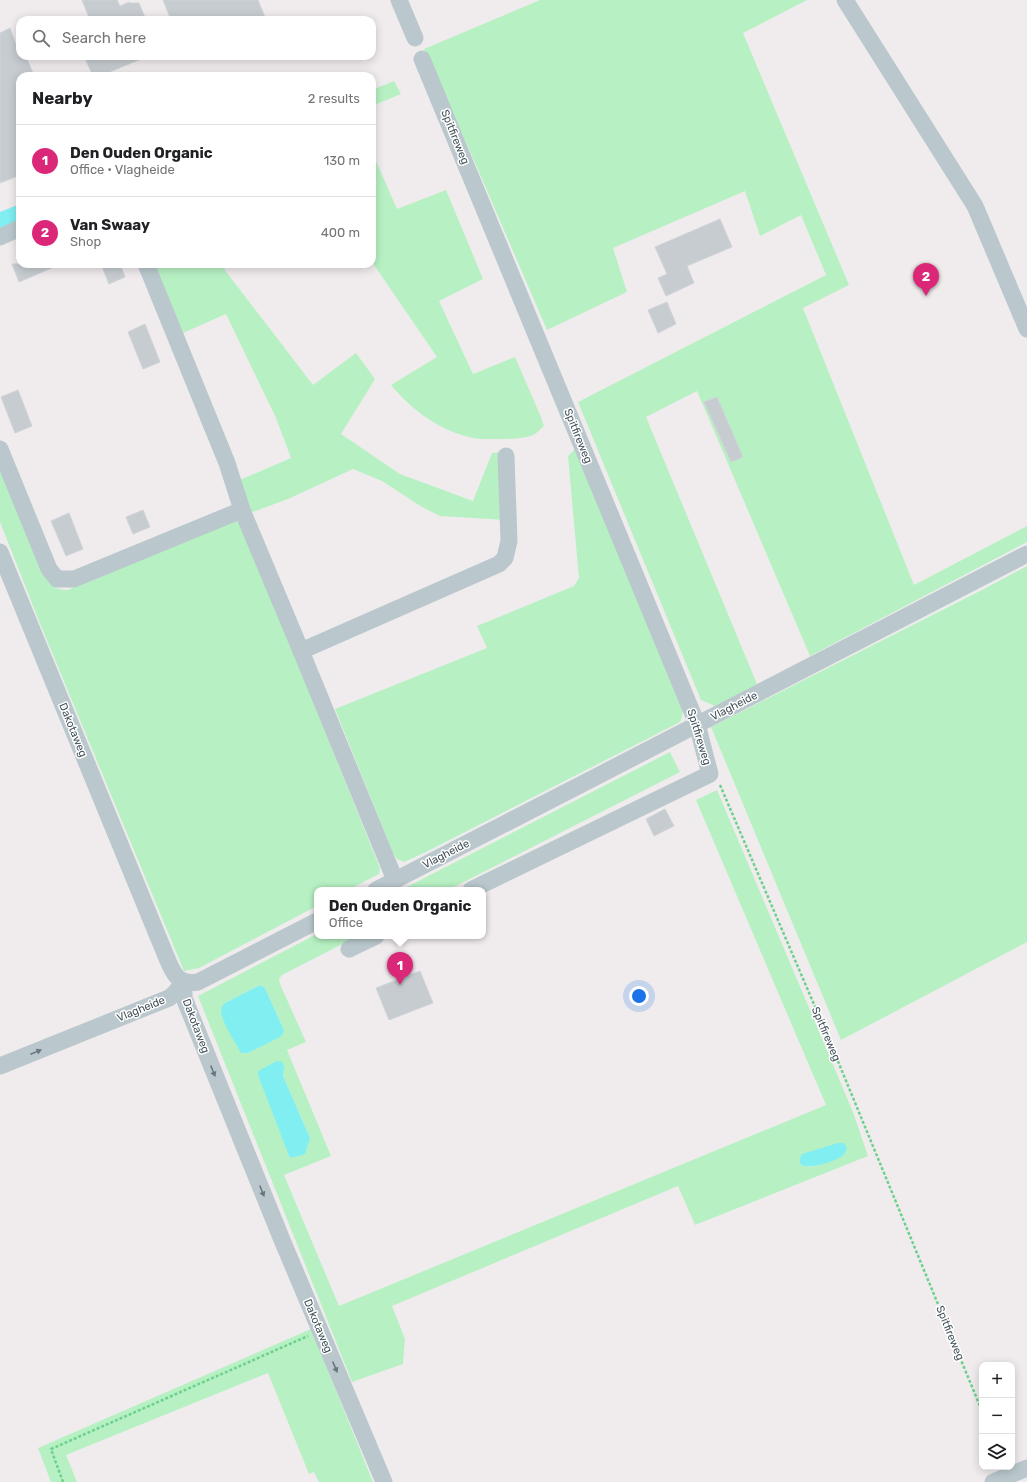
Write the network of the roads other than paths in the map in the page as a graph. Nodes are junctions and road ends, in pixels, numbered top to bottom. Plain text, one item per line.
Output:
1 (399, 0) edge
2 (845, 0) edge
3 (415, 38) dead end
4 (422, 59) dead end
5 (16, 230) edge
6 (0, 237) edge
7 (148, 268) edge
8 (1023, 307) edge
9 (1027, 329) edge
10 (0, 449) edge
11 (506, 456) dead end
12 (242, 510) junction
13 (0, 552) edge
14 (1027, 554) edge
15 (301, 651) junction
16 (697, 724) junction
17 (395, 880) junction
18 (382, 887) edge
19 (476, 887) edge
20 (314, 923) edge
21 (370, 939) edge
22 (349, 949) dead end
23 (184, 982) junction
24 (0, 1066) edge
25 (1027, 1468) edge
26 (384, 1482) edge
27 (993, 1482) edge

1 - 3 street
2 - 8 street
4 - 16 street, Spitfireweg
5 - 6 street
7 - 12 street
8 - 9 street
10 - 12 street
11 - 15 street
12 - 15 street
13 - 23 street, Dakotaweg
14 - 16 street, Vlagheide
15 - 17 street
16 - 17 street, Vlagheide
16 - 19 street, Spitfireweg
17 - 18 street, Vlagheide
20 - 23 street
21 - 22 street
24 -> 23 street, Vlagheide
23 -> 26 street, Dakotaweg
25 - 27 street

